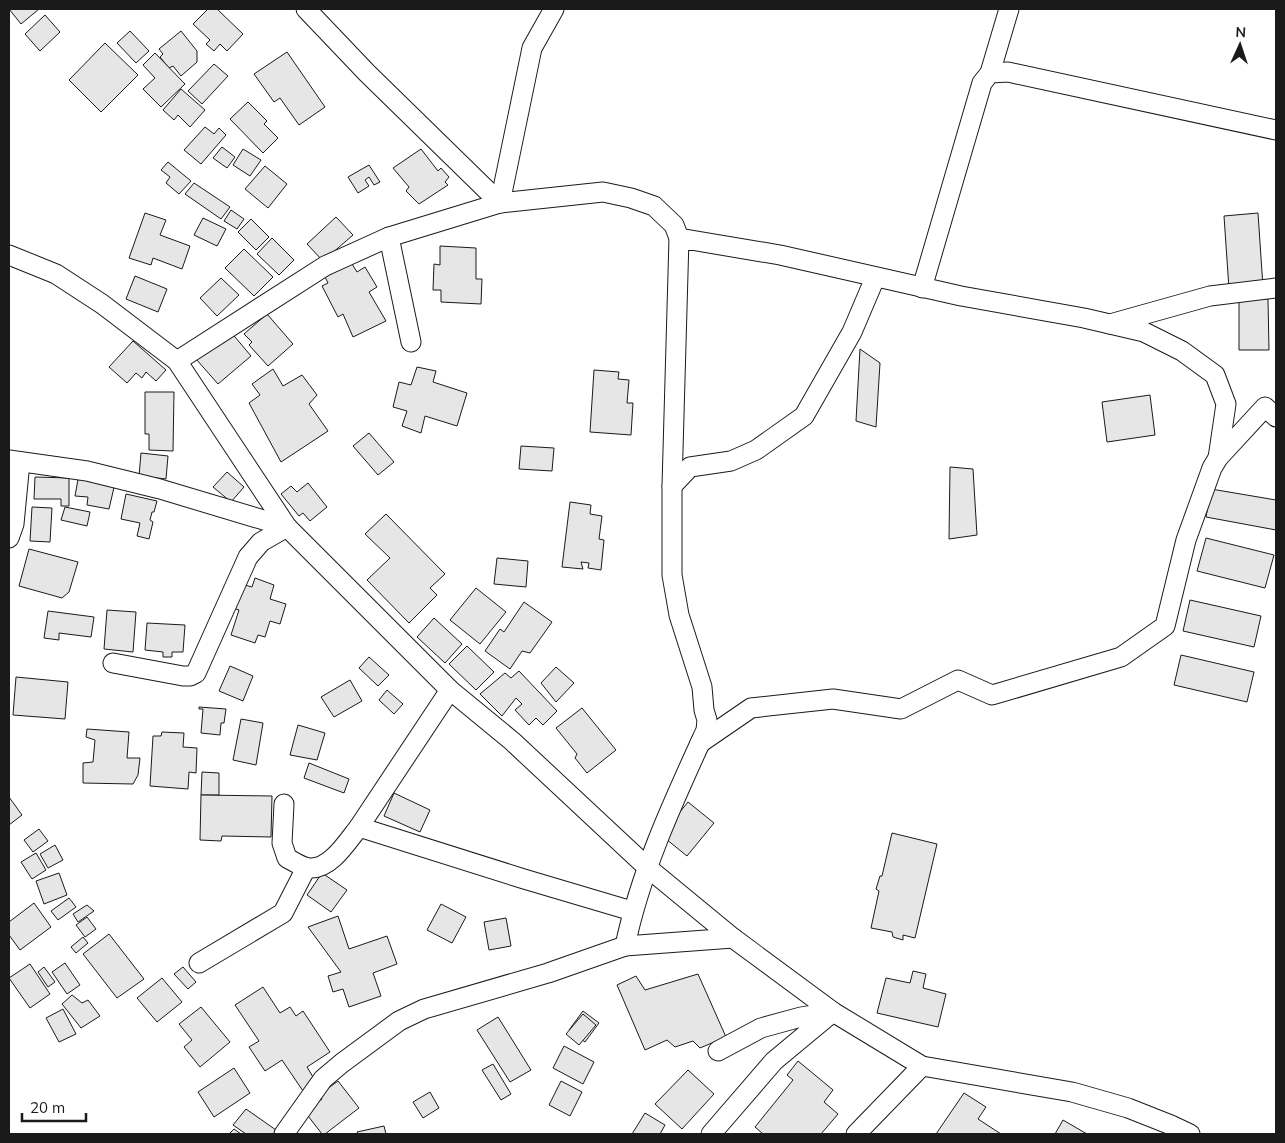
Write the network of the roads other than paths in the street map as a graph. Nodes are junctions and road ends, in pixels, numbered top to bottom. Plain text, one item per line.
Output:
1 (306, 9) edge
2 (554, 9) edge
3 (1009, 9) edge
4 (990, 73) junction
5 (1276, 130) edge
6 (500, 203) junction
7 (389, 237) junction
8 (680, 238) junction
9 (9, 256) edge
10 (875, 278) junction
11 (922, 288) junction
12 (1276, 288) edge
13 (1109, 324) junction
14 (411, 342) dead end
15 (177, 361) junction
16 (1276, 417) edge
17 (1218, 458) junction
18 (14, 461) edge
19 (672, 486) junction
20 (287, 527) junction
21 (9, 538) edge
22 (113, 663) dead end
23 (450, 690) junction
24 (700, 743) junction
25 (284, 804) dead end
26 (359, 827) junction
27 (306, 868) junction
28 (648, 868) junction
29 (632, 911) junction
30 (733, 938) junction
31 (625, 946) junction
32 (200, 963) dead end
33 (834, 1012) junction
34 (718, 1051) dead end
35 (922, 1066) junction
36 (284, 1134) edge
37 (711, 1134) edge
38 (856, 1134) edge
39 (1190, 1134) edge

1 - 6 street
2 - 6 street
3 - 4 street
4 - 5 street
4 - 11 street
6 - 7 street
6 - 8 street
7 - 14 street
7 - 15 street
8 - 10 street
8 - 19 street
9 - 15 street
10 - 11 street
10 - 19 street
11 - 13 street
12 - 13 street
13 - 17 street
15 - 20 street
16 - 17 street
17 - 24 street
18 - 20 street
18 - 21 street
19 - 24 street
20 - 22 street
20 - 23 street
23 - 26 street
23 - 28 street
24 - 28 street
25 - 27 street
26 - 27 street
26 - 29 street
27 - 32 street
28 - 29 street
28 - 30 street
29 - 31 street
30 - 31 street
30 - 33 street
31 - 36 street
33 - 34 street
33 - 35 street
33 - 37 street
35 - 38 street
35 - 39 street

